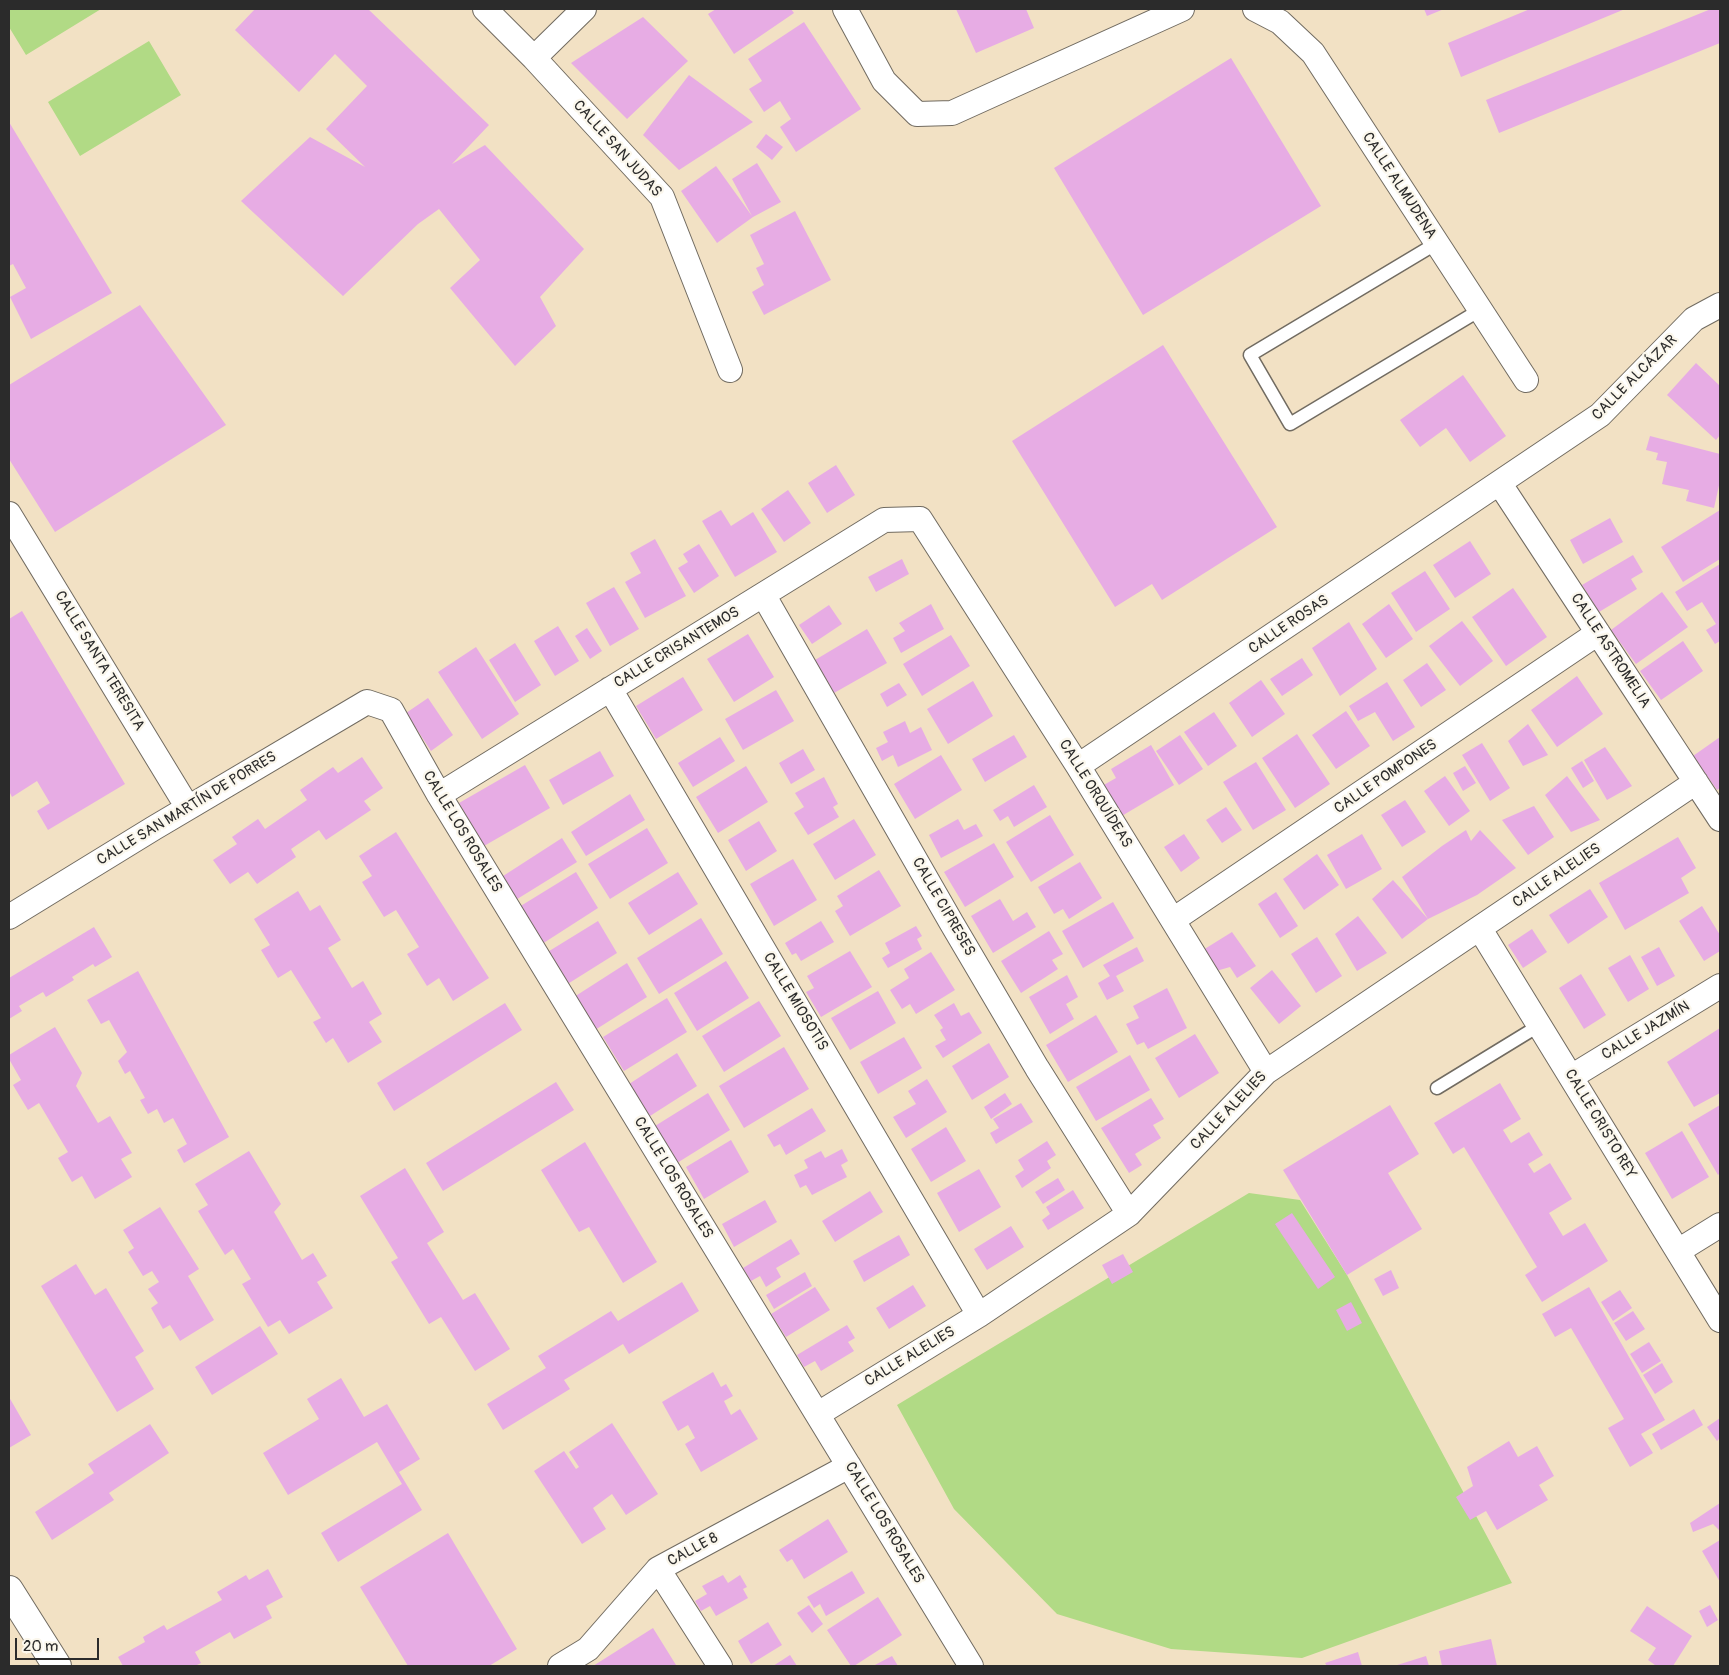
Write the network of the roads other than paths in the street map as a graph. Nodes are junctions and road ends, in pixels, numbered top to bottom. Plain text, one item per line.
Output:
1 (485, 9) edge
2 (584, 9) edge
3 (845, 9) edge
4 (1182, 9) edge
5 (1255, 9) edge
6 (534, 58) junction
7 (1437, 243) junction
8 (1720, 305) edge
9 (1480, 310) junction
10 (730, 370) dead end
11 (1526, 380) dead end
12 (1500, 484) junction
13 (9, 514) edge
14 (920, 519) joint
15 (764, 596) junction
16 (1598, 633) junction
17 (610, 689) junction
18 (367, 702) joint
19 (1078, 766) junction
20 (1696, 782) junction
21 (439, 795) junction
22 (188, 808) junction
23 (1720, 819) edge
24 (9, 917) edge
25 (1173, 920) junction
26 (1480, 929) junction
27 (1720, 986) edge
28 (1540, 1025) junction
29 (1266, 1072) junction
30 (1571, 1077) junction
31 (1437, 1088) dead end
32 (1129, 1214) junction
33 (1720, 1225) edge
34 (1678, 1251) junction
35 (979, 1315) junction
36 (1720, 1320) edge
37 (818, 1414) junction
38 (850, 1466) junction
39 (658, 1569) junction
40 (9, 1590) edge
41 (57, 1666) edge
42 (560, 1666) edge
43 (720, 1666) edge
44 (971, 1666) edge

1 - 6 street, CALLE SAN JUDAS
2 - 6 street
3 - 4 street
5 - 7 street, CALLE ALMUDENA
6 - 10 street, CALLE SAN JUDAS
7 - 9 street, CALLE ALMUDENA
7 - 9 lane
8 - 12 street, CALLE ALCÁZAR
9 - 11 street, CALLE ALMUDENA
12 - 16 street, CALLE ASTROMELIA
12 - 19 street, CALLE ROSAS
13 - 22 street, CALLE SANTA TERESITA
14 - 15 street, CALLE CRISANTEMOS
14 - 19 street, CALLE ORQUÍDEAS
15 - 17 street, CALLE CRISANTEMOS
15 - 32 street, CALLE CIPRESES
16 - 20 street, CALLE ASTROMELIA
16 - 25 street, CALLE POMPONES
17 - 21 street, CALLE CRISANTEMOS
17 - 35 street, CALLE MIOSOTIS
18 - 21 street, CALLE LOS ROSALES
18 - 22 street, CALLE SAN MARTÍN DE PORRES
19 - 25 street, CALLE ORQUÍDEAS
20 - 23 street, CALLE ASTROMELIA
20 - 26 street, CALLE ALELIES
21 - 37 street, CALLE LOS ROSALES
22 - 24 street, CALLE SAN MARTÍN DE PORRES
25 - 29 street, CALLE ORQUÍDEAS
26 - 28 street, CALLE CRISTO REY
26 - 29 street, CALLE ALELIES
27 - 30 street, CALLE JAZMÍN
28 - 30 street, CALLE CRISTO REY
28 - 31 lane
29 - 32 street, CALLE ALELIES
30 - 34 street, CALLE CRISTO REY
32 - 35 street, CALLE ALELIES
33 - 34 street
34 - 36 street, CALLE CRISTO REY
35 - 37 street, CALLE ALELIES
37 - 38 street, CALLE LOS ROSALES
38 - 39 street, CALLE 8
38 - 44 street, CALLE LOS ROSALES
39 - 42 street, CALLE 8
39 - 43 street
40 - 41 street

